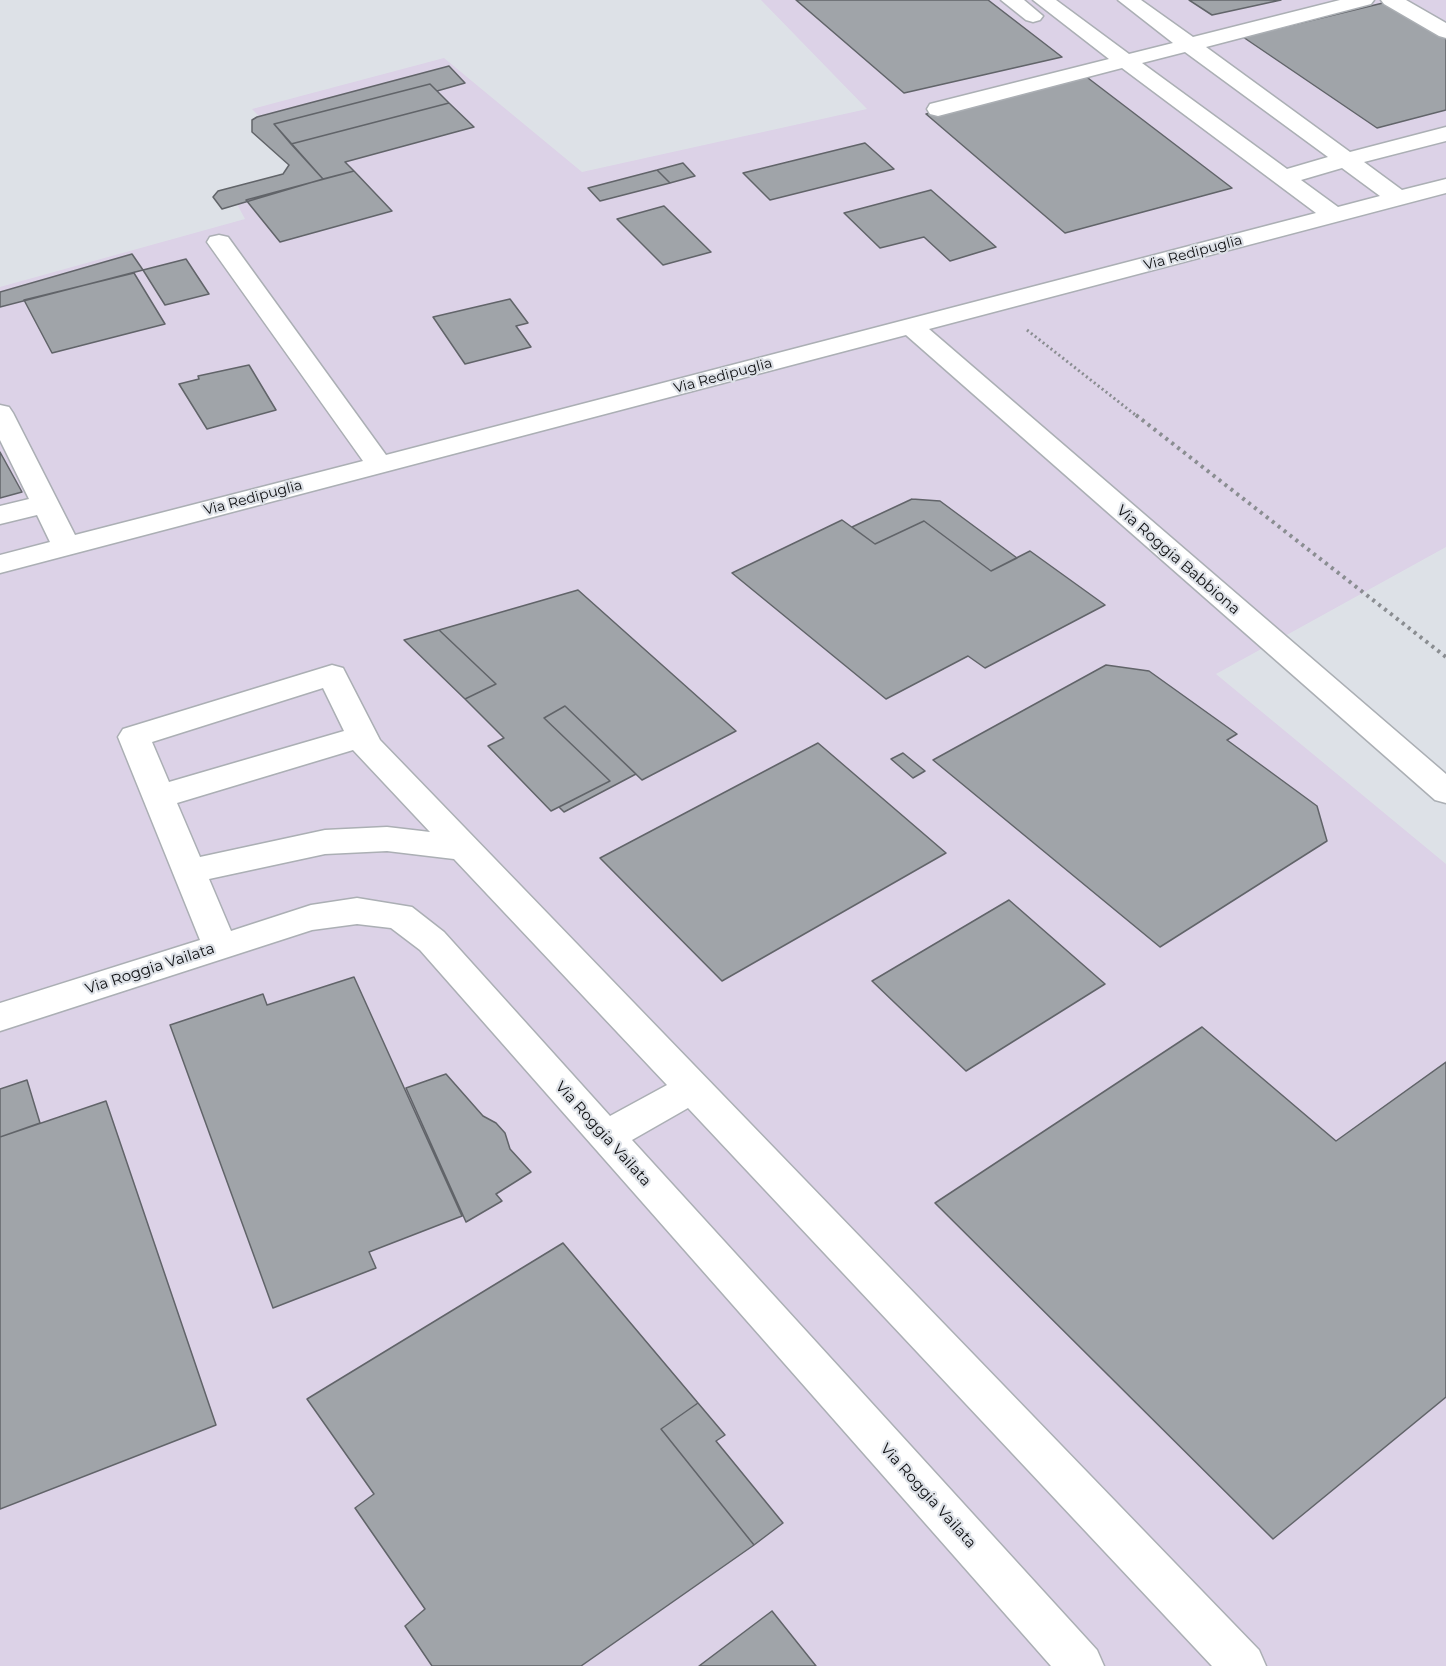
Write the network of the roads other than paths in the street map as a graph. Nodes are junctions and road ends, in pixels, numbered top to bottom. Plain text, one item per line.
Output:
1 (1011, 0) edge
2 (1128, 0) edge
3 (1364, 0) edge
4 (1391, 0) edge
5 (1038, 8) edge
6 (1446, 32) edge
7 (1189, 43) junction
8 (1124, 60) junction
9 (938, 109) dead end
10 (1446, 135) edge
11 (1344, 160) junction
12 (1285, 177) junction
13 (1446, 186) edge
14 (1398, 198) junction
15 (1334, 216) junction
16 (219, 242) dead end
17 (912, 327) junction
18 (0, 413) edge
19 (380, 465) junction
20 (45, 504) junction
21 (0, 515) edge
22 (67, 547) junction
23 (0, 564) edge
24 (362, 736) junction
25 (1446, 792) edge
26 (158, 797) junction
27 (464, 848) junction
28 (189, 871) junction
29 (220, 946) junction
30 (0, 1017) edge
31 (692, 1088) junction
32 (606, 1137) junction
33 (1235, 1663) edge
34 (1082, 1666) edge

1 - 5 street
2 - 7 street
3 - 7 street
4 - 6 street
5 - 8 street
7 - 8 street
7 - 11 street
8 - 9 street
8 - 12 street
10 - 11 street
11 - 12 street
11 - 14 street
12 - 15 street
13 - 14 street, Via Redipuglia
14 - 15 street, Via Redipuglia
15 - 17 street, Via Redipuglia
16 - 19 street
17 - 19 street, Via Redipuglia
17 - 25 street, Via Roggia Babbiona
18 - 20 street
19 - 22 street, Via Redipuglia
20 - 21 street
20 - 22 street
22 - 23 street, Via Redipuglia
24 - 26 street
24 - 26 street
24 - 27 street
26 - 28 street
27 - 28 street
27 - 31 street
28 - 29 street
29 - 30 street, Via Roggia Vailata
29 - 32 street, Via Roggia Vailata
31 - 32 street
31 - 33 street
32 - 34 street, Via Roggia Vailata

